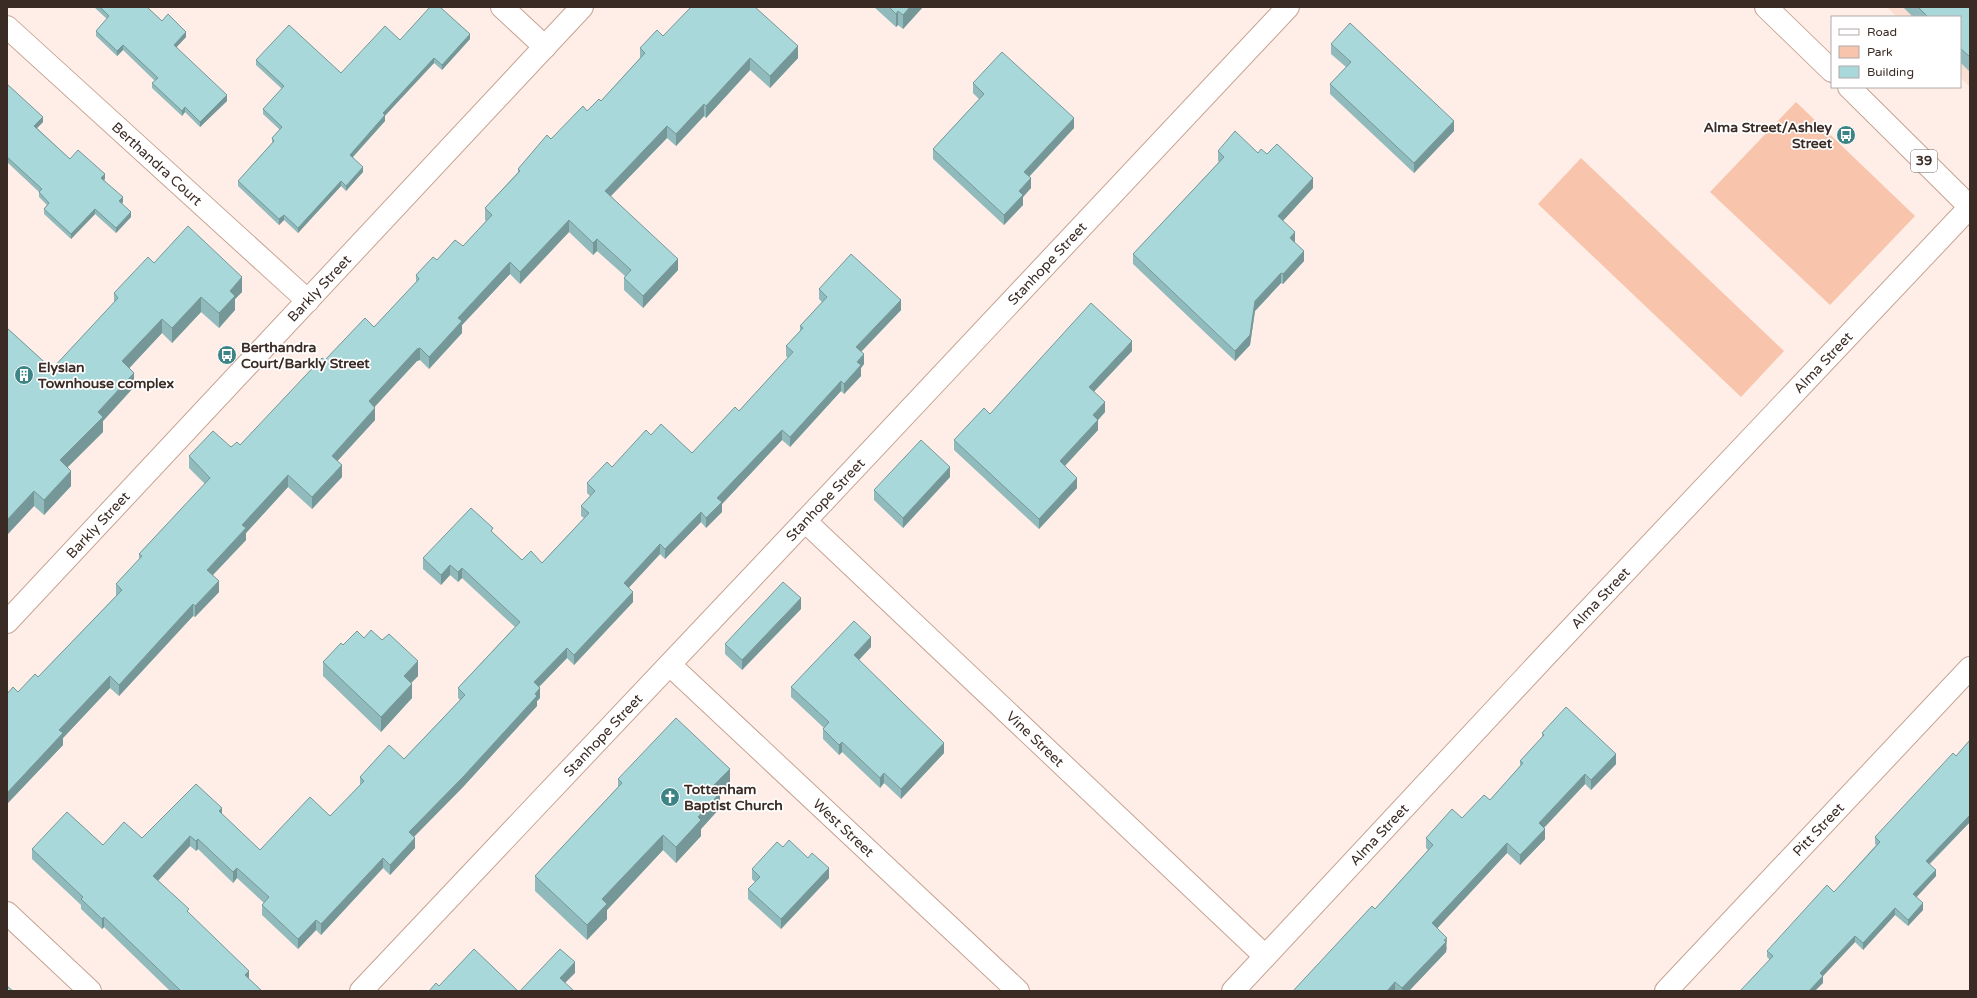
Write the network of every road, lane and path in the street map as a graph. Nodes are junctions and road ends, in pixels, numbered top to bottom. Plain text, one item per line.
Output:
1 (502, 7) edge
2 (582, 7) edge
3 (1288, 7) edge
4 (1766, 7) edge
5 (7, 27) edge
6 (545, 47) junction
7 (1831, 70) edge
8 (1850, 88) edge
9 (1970, 207) edge
10 (308, 301) junction
11 (805, 522) junction
12 (7, 622) edge
13 (670, 665) junction
14 (1970, 668) edge
15 (7, 913) edge
16 (1266, 956) junction
17 (90, 991) edge
18 (361, 991) edge
19 (1018, 991) edge
20 (1233, 991) edge
21 (1666, 991) edge

1 - 6 street
2 - 6 street, Barkly Street
3 - 11 street, Stanhope Street
4 - 7 street
5 - 10 street, Berthandra Court
6 - 10 street, Barkly Street
8 - 9 street, 39
9 - 16 street, Alma Street
10 - 12 street, Barkly Street
11 - 13 street, Stanhope Street
11 - 16 street, Vine Street
13 - 18 street, Stanhope Street
13 - 19 street, West Street
14 - 21 street, Pitt Street
15 - 17 street
16 - 20 street, Alma Street

